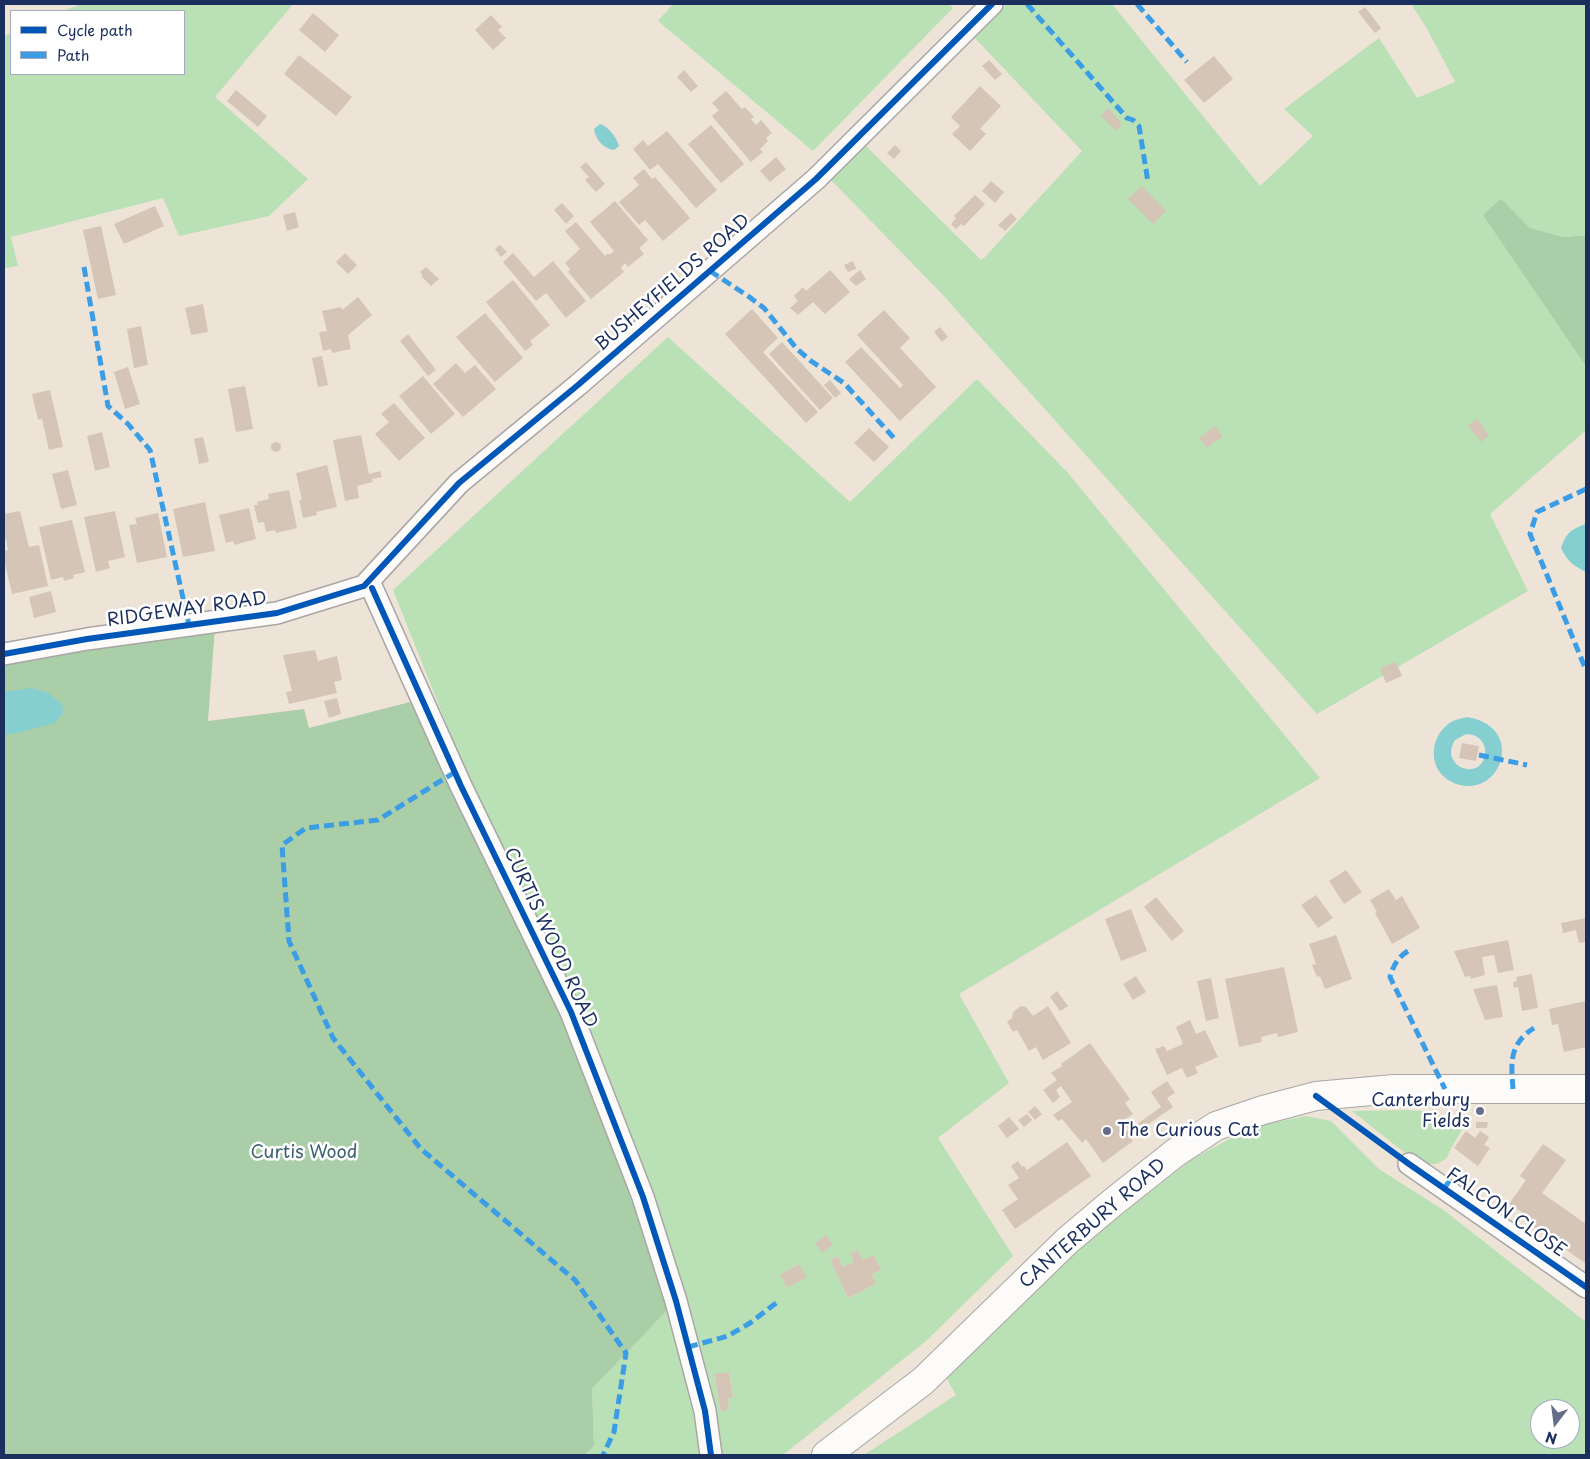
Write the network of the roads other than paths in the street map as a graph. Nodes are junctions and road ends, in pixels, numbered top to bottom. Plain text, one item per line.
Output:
1 (992, 4) edge
2 (369, 585) junction
3 (4, 654) edge
4 (1586, 1089) edge
5 (1409, 1164) dead end
6 (1586, 1287) edge
7 (711, 1455) edge
8 (826, 1455) edge

1 - 2 street, BUSHEYFIELDS ROAD
2 - 3 street, RIDGEWAY ROAD
2 - 7 street, CURTIS WOOD ROAD
4 - 8 main road, CANTERBURY ROAD
5 - 6 street, FALCON CLOSE

